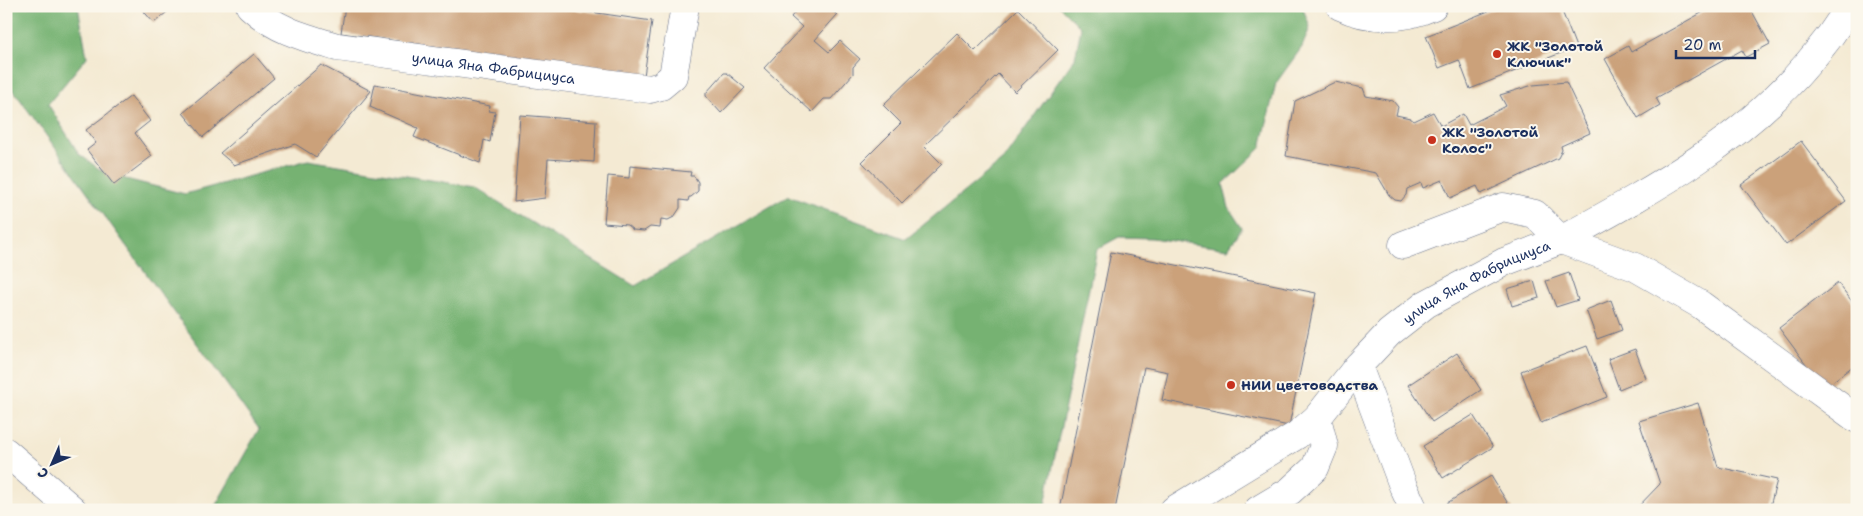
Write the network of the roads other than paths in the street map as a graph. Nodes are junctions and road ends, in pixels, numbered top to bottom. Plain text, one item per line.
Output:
1 (250, 6) edge
2 (685, 6) edge
3 (1340, 6) edge
4 (1433, 6) edge
5 (1849, 6) edge
6 (1561, 240) junction
7 (1403, 245) dead end
8 (1358, 366) junction
9 (1317, 418) junction
10 (1857, 419) edge
11 (6, 452) edge
12 (73, 510) edge
13 (1174, 510) edge
14 (1258, 510) edge
15 (1414, 510) edge

1 - 2 street, улица Яна Фабрициуса
3 - 4 street
5 - 6 street
6 - 7 street
6 - 8 street, улица Яна Фабрициуса
6 - 10 street, улица Яна Фабрициуса
8 - 9 street, улица Яна Фабрициуса
8 - 15 street
9 - 13 street, улица Яна Фабрициуса
9 - 14 street
11 - 12 street

